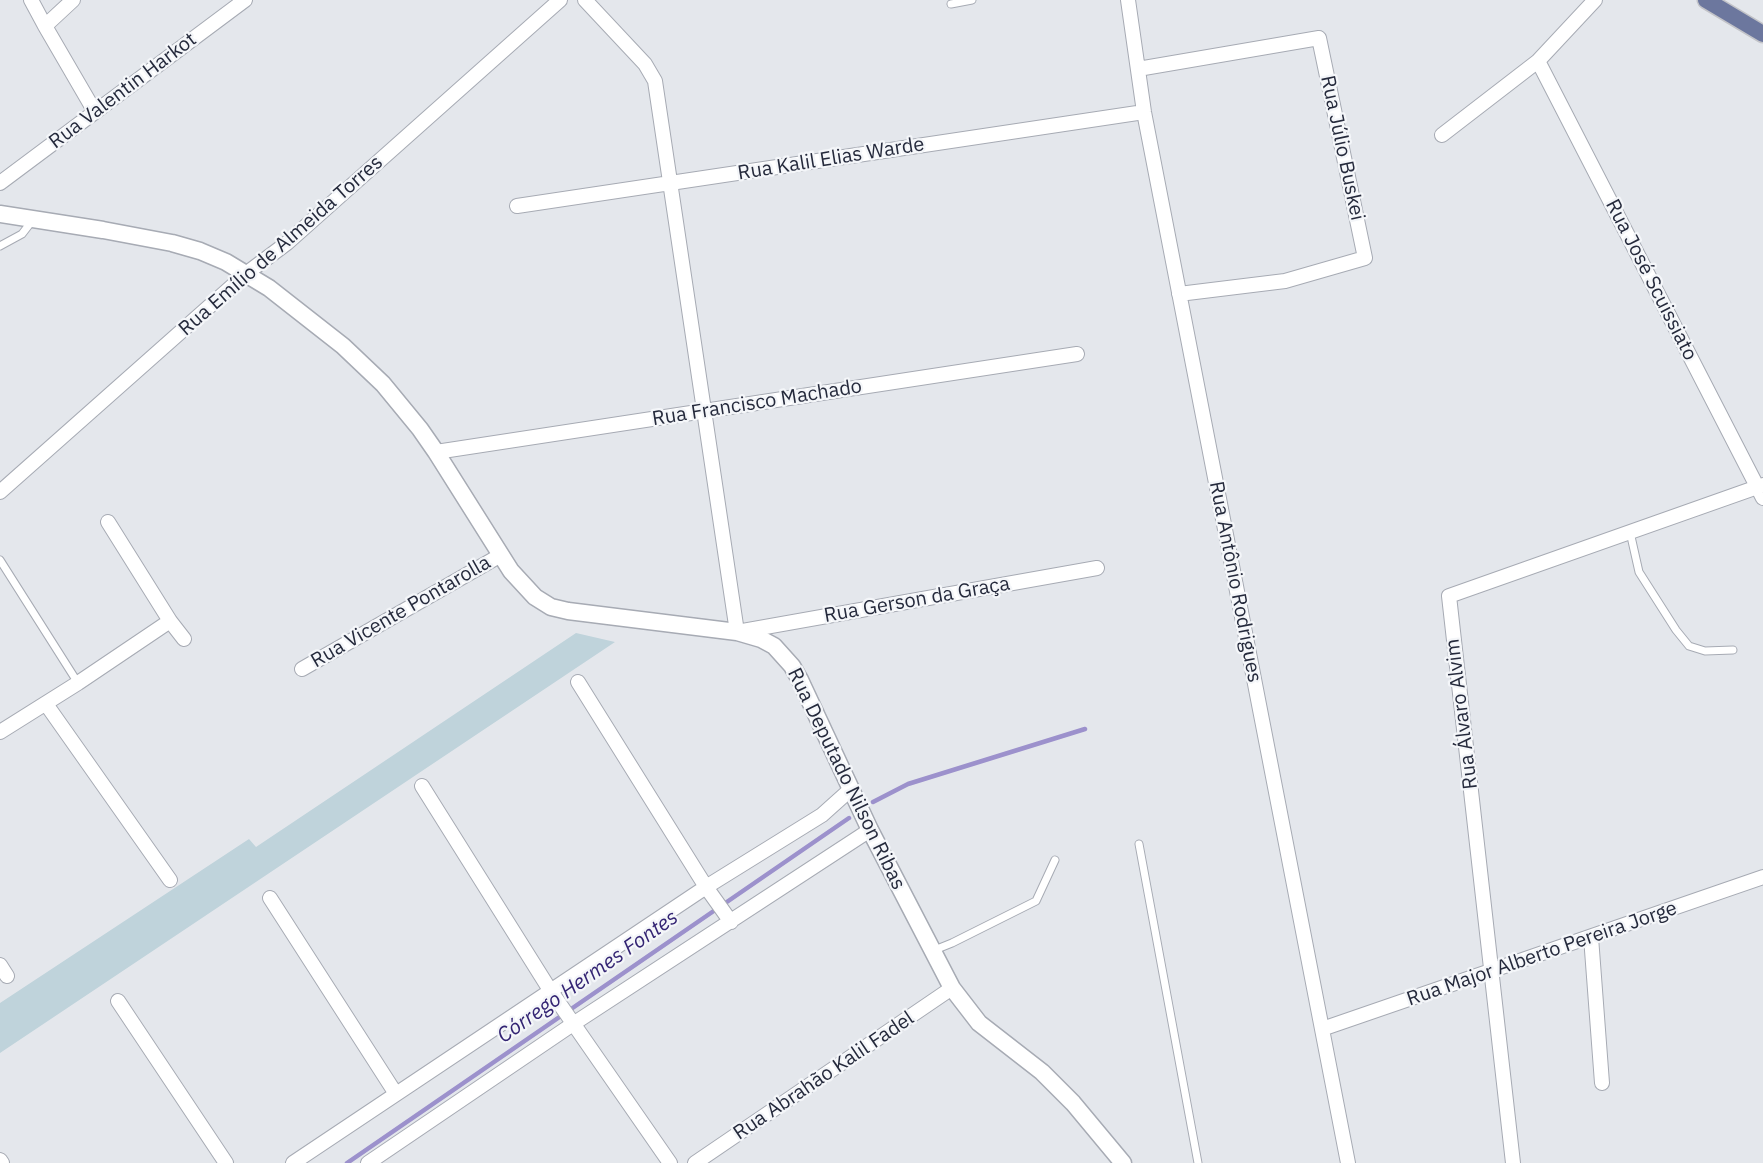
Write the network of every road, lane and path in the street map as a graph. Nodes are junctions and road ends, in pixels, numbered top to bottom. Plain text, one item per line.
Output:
1 (31, 0) edge
2 (73, 0) edge
3 (245, 0) edge
4 (560, 0) edge
5 (585, 0) edge
6 (972, 0) edge
7 (1128, 0) edge
8 (1595, 0) edge
9 (1706, 0) edge
10 (951, 4) dead end
11 (45, 26) junction
12 (1763, 34) edge
13 (1538, 61) junction
14 (1138, 69) junction
15 (95, 112) junction
16 (1144, 112) junction
17 (1442, 135) dead end
18 (0, 183) edge
19 (670, 183) junction
20 (517, 206) dead end
21 (0, 214) edge
22 (34, 219) junction
23 (0, 246) edge
24 (247, 273) junction
25 (1179, 294) junction
26 (1077, 354) dead end
27 (704, 411) junction
28 (436, 452) junction
29 (1761, 490) edge
30 (0, 492) edge
31 (108, 522) dead end
32 (1630, 532) junction
33 (501, 555) junction
34 (0, 560) edge
35 (1097, 568) dead end
36 (170, 621) junction
37 (737, 632) junction
38 (184, 639) dead end
39 (1733, 650) dead end
40 (302, 669) dead end
41 (578, 682) dead end
42 (78, 683) junction
43 (46, 704) junction
44 (0, 732) edge
45 (422, 786) dead end
46 (851, 789) junction
47 (870, 830) junction
48 (1139, 844) dead end
49 (1055, 860) dead end
50 (1763, 877) edge
51 (170, 880) dead end
52 (706, 886) junction
53 (270, 898) dead end
54 (731, 922) junction
55 (1591, 937) junction
56 (932, 951) junction
57 (1491, 972) junction
58 (952, 988) junction
59 (550, 990) junction
60 (118, 1001) dead end
61 (573, 1024) junction
62 (1322, 1029) junction
63 (1602, 1083) dead end
64 (396, 1094) junction
65 (226, 1163) edge
66 (293, 1163) edge
67 (368, 1163) edge
68 (670, 1163) edge
69 (695, 1163) edge
70 (1124, 1163) edge
71 (1198, 1163) edge
72 (1348, 1163) edge
73 (1513, 1163) edge

1 - 11 street
2 - 11 street
3 - 15 street, Rua Valentin Harkot
4 - 24 street, Rua Emílio de Almeida Torres
5 - 19 street
6 - 10 lane
7 - 14 street, Rua Antônio Rodrigues
8 - 13 street
9 - 12 main road
11 - 15 street
13 - 17 street
13 - 29 street, Rua José Scuissiato
14 - 16 street, Rua Antônio Rodrigues
14 - 25 street, Rua Júlio Buskei
15 - 18 street, Rua Valentin Harkot
16 - 19 street, Rua Kalil Elias Warde
16 - 25 street, Rua Antônio Rodrigues
19 - 20 street, Rua Kalil Elias Warde
19 - 27 street
21 - 22 street, Rua Deputado Nilson Ribas
22 - 23 lane
22 - 24 street, Rua Deputado Nilson Ribas
24 - 28 street, Rua Deputado Nilson Ribas
24 - 30 street, Rua Emílio de Almeida Torres
25 - 62 street, Rua Antônio Rodrigues
26 - 27 street, Rua Francisco Machado
27 - 28 street, Rua Francisco Machado
27 - 37 street
28 - 33 street, Rua Deputado Nilson Ribas
29 - 32 street, Rua Álvaro Alvim
31 - 36 street
32 - 39 lane
32 - 57 street, Rua Álvaro Alvim
33 - 37 street, Rua Deputado Nilson Ribas
33 - 40 street, Rua Vicente Pontarolla
34 - 42 lane
35 - 37 street, Rua Gerson da Graça
36 - 38 street
36 - 42 street
37 - 46 street, Rua Deputado Nilson Ribas
41 - 52 street
42 - 43 street
43 - 44 street
43 - 51 street
45 - 59 street
46 - 47 street, Rua Deputado Nilson Ribas
46 - 52 street
47 - 54 street
47 - 56 street, Rua Deputado Nilson Ribas
48 - 71 lane
49 - 56 lane
50 - 55 street, Rua Major Alberto Pereira Jorge
52 - 54 street
52 - 59 street
53 - 64 street
54 - 61 street
55 - 57 street, Rua Major Alberto Pereira Jorge
55 - 63 street
56 - 58 street, Rua Deputado Nilson Ribas
57 - 62 street, Rua Major Alberto Pereira Jorge
57 - 73 street, Rua Álvaro Alvim
58 - 69 street, Rua Abrahão Kalil Fadel
58 - 70 street, Rua Deputado Nilson Ribas
59 - 61 street
59 - 64 street
60 - 65 street
61 - 67 street
61 - 68 street
62 - 72 street, Rua Antônio Rodrigues
64 - 66 street

